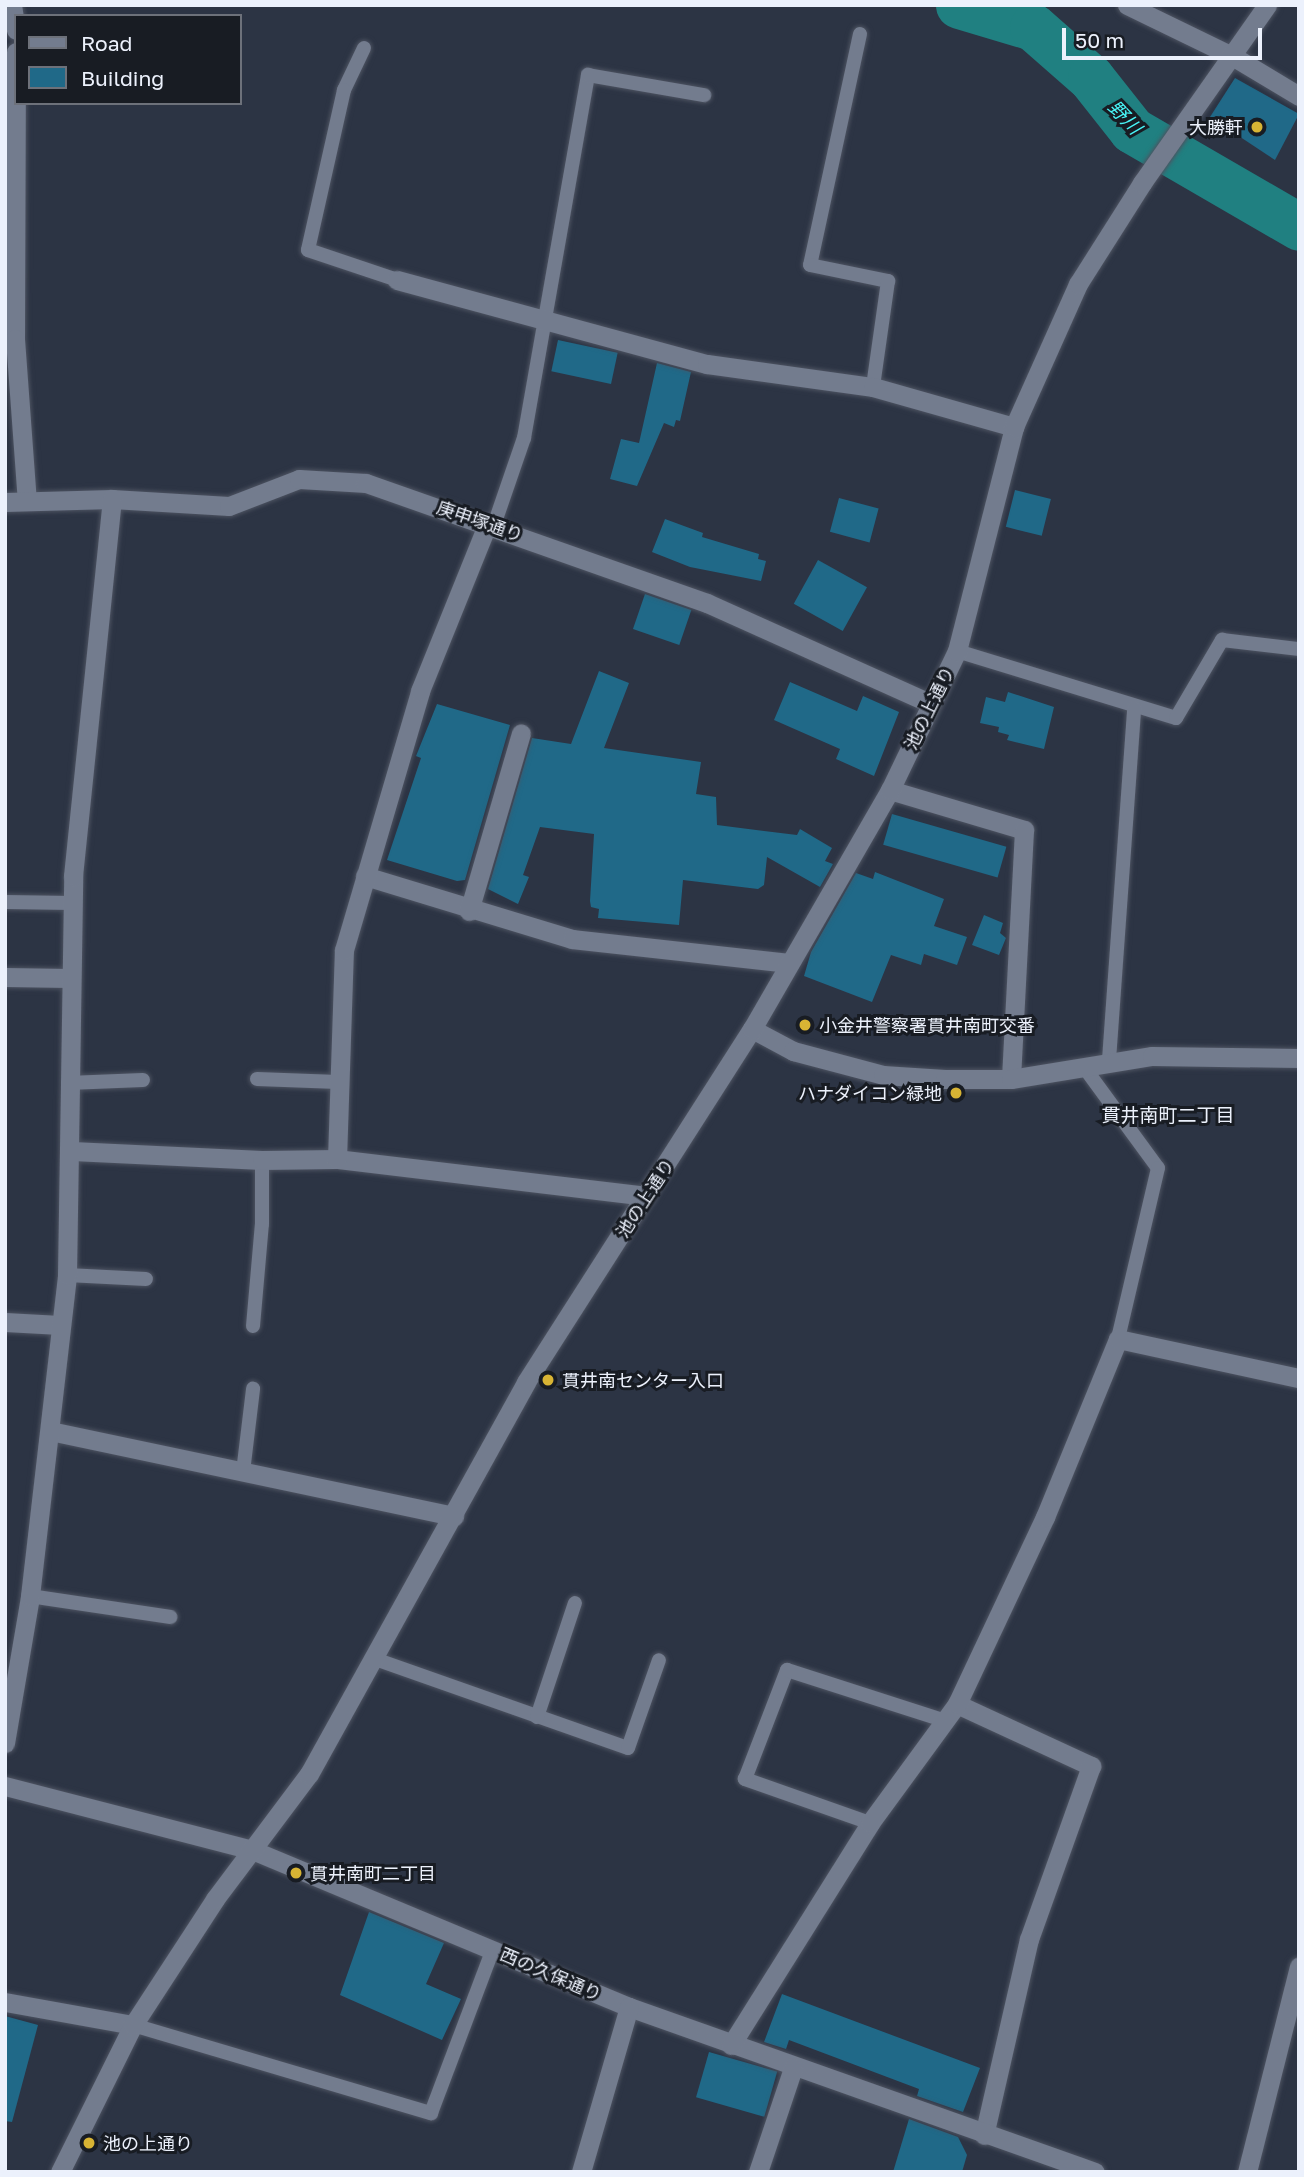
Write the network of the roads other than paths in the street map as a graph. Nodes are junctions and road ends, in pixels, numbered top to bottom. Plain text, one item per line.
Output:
1 (1127, 5) edge
2 (1268, 5) edge
3 (860, 34) dead end
4 (364, 48) dead end
5 (1234, 57) junction
6 (704, 95) dead end
7 (1299, 96) edge
8 (15, 105) edge
9 (397, 281) joint
10 (545, 323) junction
11 (10, 339) edge
12 (873, 387) junction
13 (1014, 427) junction
14 (112, 499) junction
15 (27, 501) junction
16 (5, 502) edge
17 (491, 524) junction
18 (1299, 649) edge
19 (957, 651) junction
20 (930, 703) junction
21 (1134, 708) junction
22 (521, 733) dead end
23 (890, 790) junction
24 (366, 876) junction
25 (5, 902) edge
26 (72, 903) junction
27 (469, 911) junction
28 (789, 963) junction
29 (5, 977) edge
30 (69, 978) junction
31 (751, 1030) junction
32 (1299, 1058) edge
33 (1109, 1060) junction
34 (1084, 1067) junction
35 (257, 1079) dead end
36 (1011, 1079) junction
37 (143, 1080) dead end
38 (338, 1082) junction
39 (68, 1083) junction
40 (72, 1151) junction
41 (337, 1159) junction
42 (262, 1160) junction
43 (646, 1196) junction
44 (67, 1275) junction
45 (146, 1279) dead end
46 (5, 1322) edge
47 (60, 1325) junction
48 (253, 1326) dead end
49 (1118, 1339) junction
50 (1299, 1378) edge
51 (253, 1389) dead end
52 (50, 1432) junction
53 (243, 1472) junction
54 (454, 1516) junction
55 (30, 1596) junction
56 (575, 1603) dead end
57 (170, 1617) dead end
58 (375, 1659) junction
59 (659, 1660) dead end
60 (957, 1704) junction
61 (537, 1717) junction
62 (943, 1720) junction
63 (5, 1743) edge
64 (5, 1786) edge
65 (870, 1823) junction
66 (252, 1850) junction
67 (493, 1949) junction
68 (1299, 1966) edge
69 (1296, 1998) edge
70 (5, 2002) edge
71 (629, 2007) junction
72 (133, 2025) junction
73 (731, 2045) junction
74 (793, 2068) junction
75 (984, 2135) junction
76 (60, 2172) edge
77 (581, 2172) edge
78 (758, 2172) edge
79 (1095, 2172) edge
80 (1247, 2172) edge

1 - 5 street
2 - 5 street
3 - 12 lane
4 - 9 lane
5 - 7 street
5 - 13 street, 池の上通り
6 - 10 lane
8 - 11 street
9 - 10 street
10 - 12 street
10 - 17 lane
11 - 15 street
12 - 13 street
13 - 19 street, 池の上通り
14 - 15 street, 庚申塚通り
14 - 17 street, 庚申塚通り
14 - 26 street
15 - 16 street, 庚申塚通り
17 - 20 street, 庚申塚通り
17 - 24 street
18 - 21 lane
19 - 20 street, 池の上通り
19 - 21 lane
20 - 23 street, 池の上通り
21 - 33 lane
22 - 27 street
23 - 28 street, 池の上通り
23 - 36 street
24 - 27 street
24 - 38 street
25 - 26 lane
26 - 30 street
27 - 28 street
28 - 31 street, 池の上通り
29 - 30 street
30 - 39 street
31 - 36 street
31 - 43 street, 池の上通り
32 - 33 street
33 - 34 street
34 - 36 street
34 - 49 lane
35 - 38 lane
37 - 39 lane
38 - 41 street
39 - 40 street
40 - 42 street
40 - 44 street
41 - 42 street
41 - 43 street
42 - 48 lane
43 - 54 street, 池の上通り
44 - 45 lane
44 - 47 street
46 - 47 street
47 - 52 street
49 - 50 street
49 - 60 street
51 - 53 lane
52 - 53 street
52 - 55 street
53 - 54 street
54 - 58 street, 池の上通り
55 - 57 lane
55 - 63 street
56 - 61 lane
58 - 61 lane
58 - 66 street, 池の上通り
59 - 61 lane
60 - 62 street
60 - 75 street
62 - 65 street
62 - 65 lane
64 - 66 street, 西の久保通り
65 - 73 street
66 - 67 street, 西の久保通り
66 - 72 street, 池の上通り
67 - 71 street, 西の久保通り
67 - 72 lane
68 - 69 street
69 - 80 street
70 - 72 street
71 - 73 street, 西の久保通り
71 - 77 street
72 - 76 street, 池の上通り
73 - 74 street, 西の久保通り
74 - 75 street, 西の久保通り
74 - 78 street
75 - 79 street, 西の久保通り

